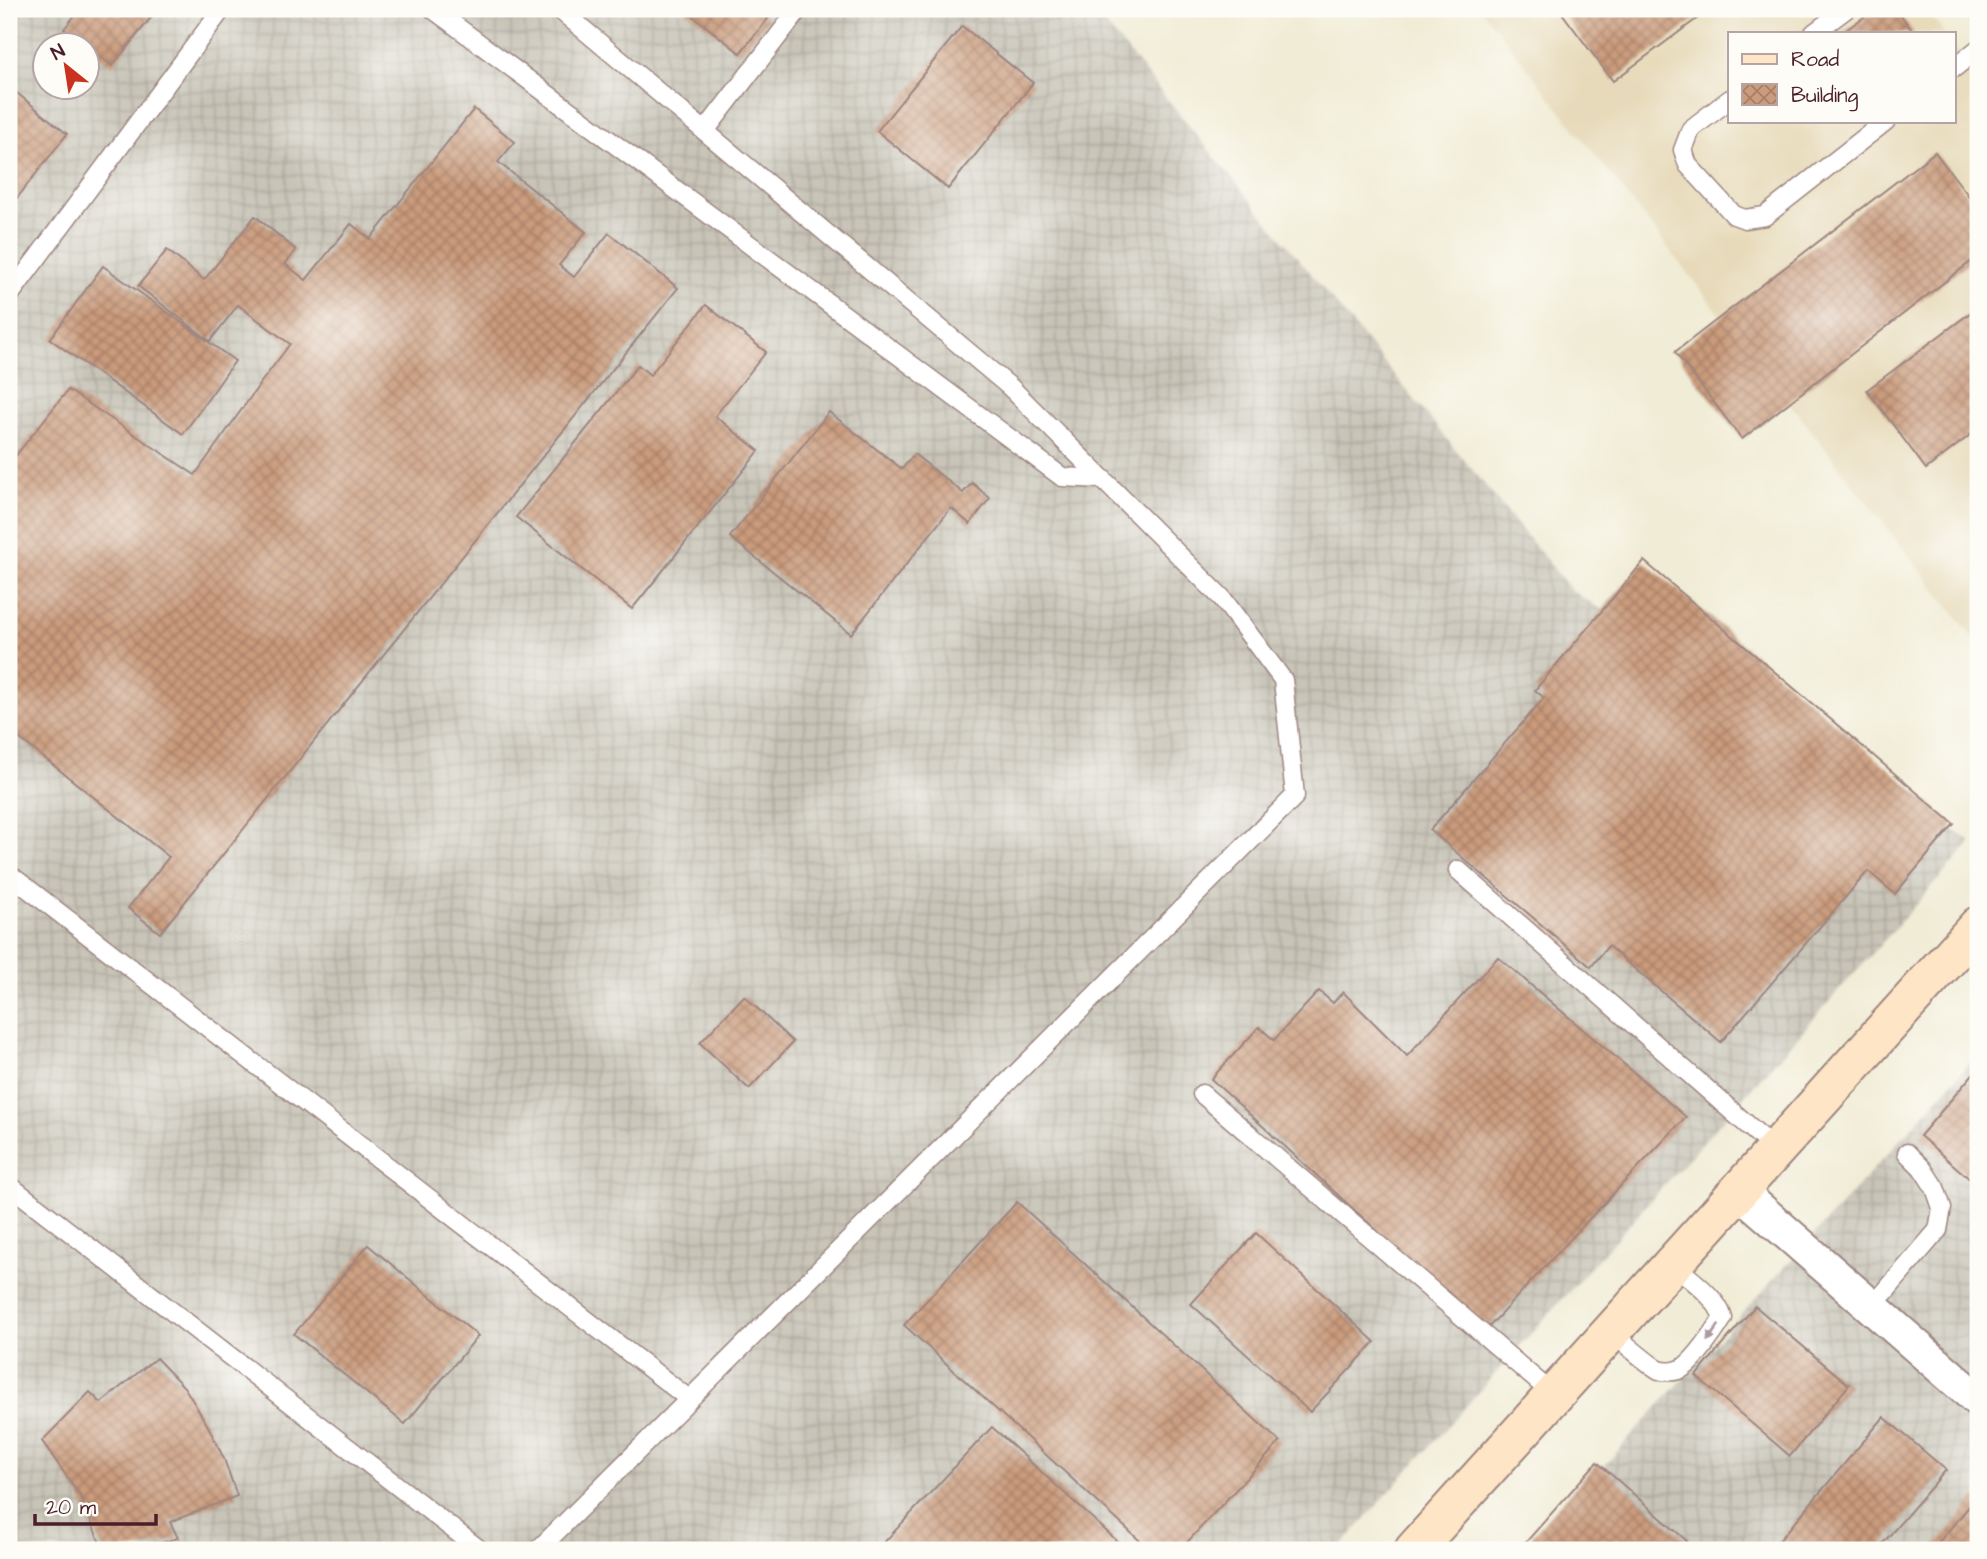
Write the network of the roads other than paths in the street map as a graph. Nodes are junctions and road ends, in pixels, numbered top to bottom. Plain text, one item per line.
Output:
1 (222, 9) edge
2 (433, 9) edge
3 (559, 9) edge
4 (799, 9) edge
5 (1846, 9) edge
6 (1815, 32) edge
7 (1978, 49) edge
8 (1955, 67) edge
9 (1728, 101) edge
10 (1885, 122) edge
11 (705, 131) junction
12 (9, 296) edge
13 (1103, 479) junction
14 (1458, 870) dead end
15 (9, 874) edge
16 (1978, 926) edge
17 (1202, 1094) dead end
18 (1776, 1150) junction
19 (1907, 1153) dead end
20 (9, 1185) edge
21 (1739, 1191) junction
22 (1673, 1264) junction
23 (1872, 1307) junction
24 (1611, 1332) junction
25 (1554, 1395) junction
26 (689, 1399) junction
27 (1978, 1400) edge
28 (480, 1550) edge
29 (538, 1550) edge
30 (1414, 1550) edge

1 - 12 lane
2 - 13 lane
3 - 11 lane
4 - 11 lane
5 - 6 lane
7 - 8 lane
9 - 10 lane
11 - 13 lane
13 - 26 lane
14 - 18 lane
15 - 26 lane
16 - 18 street
17 - 25 lane
18 - 21 street
19 - 23 lane
20 - 28 lane
21 - 22 street
21 - 23 street
22 - 24 street
22 -> 24 lane
23 - 27 street
24 - 25 street
25 - 30 street
26 - 29 lane

